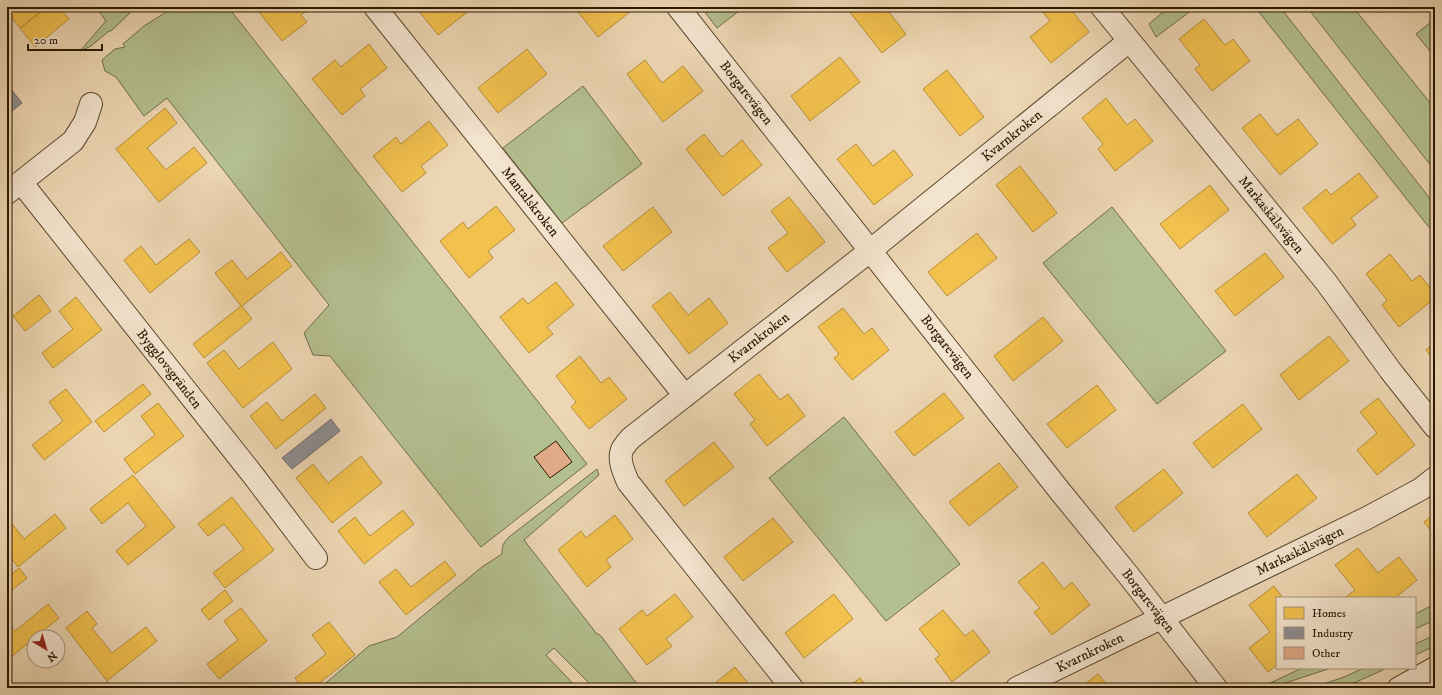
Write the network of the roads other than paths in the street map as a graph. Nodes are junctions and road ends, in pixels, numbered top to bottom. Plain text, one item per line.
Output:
1 (376, 7) edge
2 (678, 7) edge
3 (1102, 7) edge
4 (1129, 41) junction
5 (92, 104) dead end
6 (14, 188) edge
7 (871, 250) junction
8 (685, 396) junction
9 (1435, 427) edge
10 (1435, 478) edge
11 (316, 558) dead end
12 (1162, 618) junction
13 (1435, 668) edge
14 (792, 688) edge
15 (1017, 688) edge
16 (1216, 688) edge
17 (1399, 688) edge

1 - 8 street, Mantalskroken
2 - 7 street, Borgarevägen
3 - 4 street, Markaskälsvägen
4 - 7 street, Kvarnkroken
4 - 9 street, Markaskälsvägen
5 - 6 street
6 - 11 street, Bygglovsgränden
7 - 8 street, Kvarnkroken
7 - 12 street, Borgarevägen
8 - 14 street, Kvarnkroken
10 - 12 street, Markaskälsvägen
12 - 15 street, Kvarnkroken
12 - 16 street, Borgarevägen
13 - 17 street

